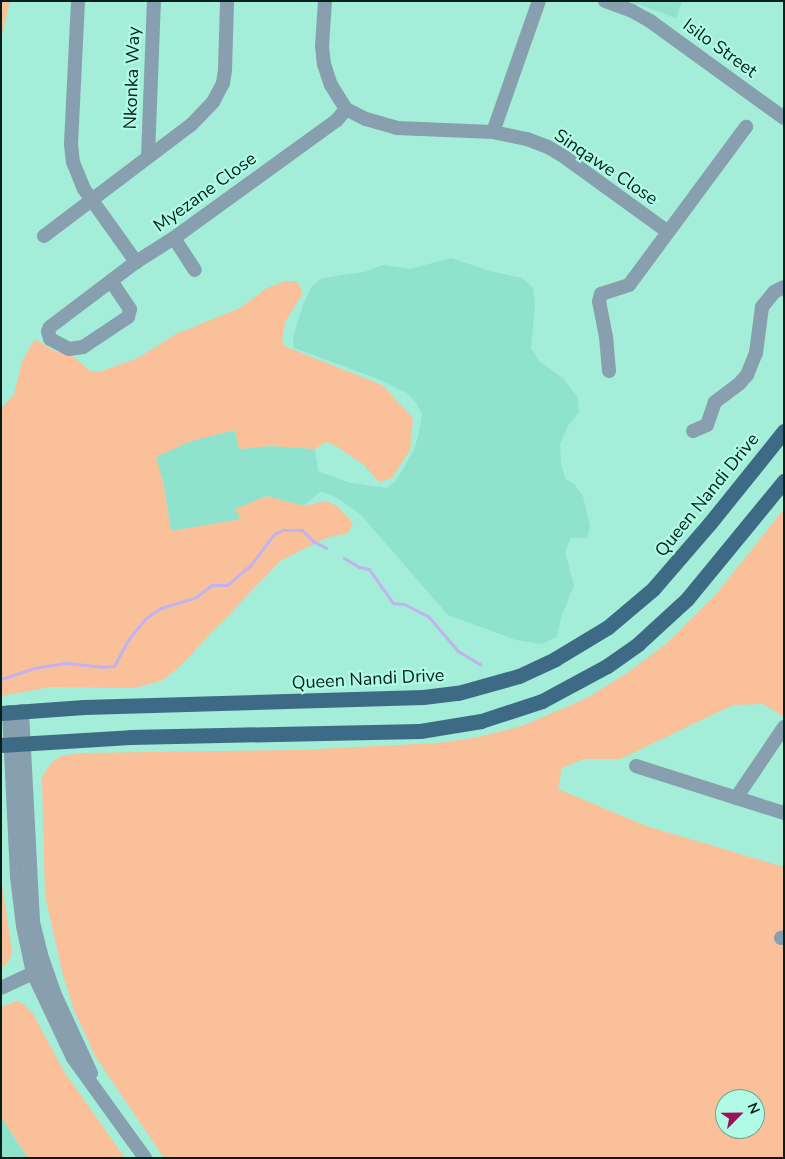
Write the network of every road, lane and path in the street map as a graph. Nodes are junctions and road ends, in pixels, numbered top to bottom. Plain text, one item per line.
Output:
1 (78, 1) edge
2 (154, 1) edge
3 (227, 1) edge
4 (325, 1) edge
5 (539, 1) edge
6 (605, 1) edge
7 (346, 109) junction
8 (784, 118) edge
9 (746, 128) dead end
10 (492, 132) junction
11 (148, 156) junction
12 (91, 200) junction
13 (667, 232) junction
14 (44, 236) dead end
15 (174, 238) junction
16 (136, 262) junction
17 (195, 270) dead end
18 (111, 281) junction
19 (784, 287) edge
20 (609, 371) dead end
21 (693, 431) dead end
22 (784, 431) edge
23 (784, 481) edge
24 (11, 712) edge
25 (784, 727) edge
26 (12, 743) edge
27 (636, 766) dead end
28 (736, 798) junction
29 (784, 813) edge
30 (40, 972) junction
31 (1, 988) edge
32 (145, 1158) edge

1 - 12 street
2 - 11 street, Nkonka Way
3 - 11 street
4 - 7 street
5 - 10 street
6 - 8 street, Isilo Street
7 - 10 street, Sinqawe Close
7 - 15 street, Myezane Close
9 - 13 street
10 - 13 street, Sinqawe Close
11 - 12 street
12 - 14 street
12 - 16 street
13 - 20 street
15 - 16 street, Myezane Close
15 - 17 street
16 - 18 street, Myezane Close
18 - 18 street, Myezane Close
19 - 21 street
22 - 24 main road, Queen Nandi Drive
23 - 26 main road
24 - 26 street
25 - 28 street
26 - 30 street
27 - 28 street
28 - 29 street
30 - 31 street
30 - 32 street

